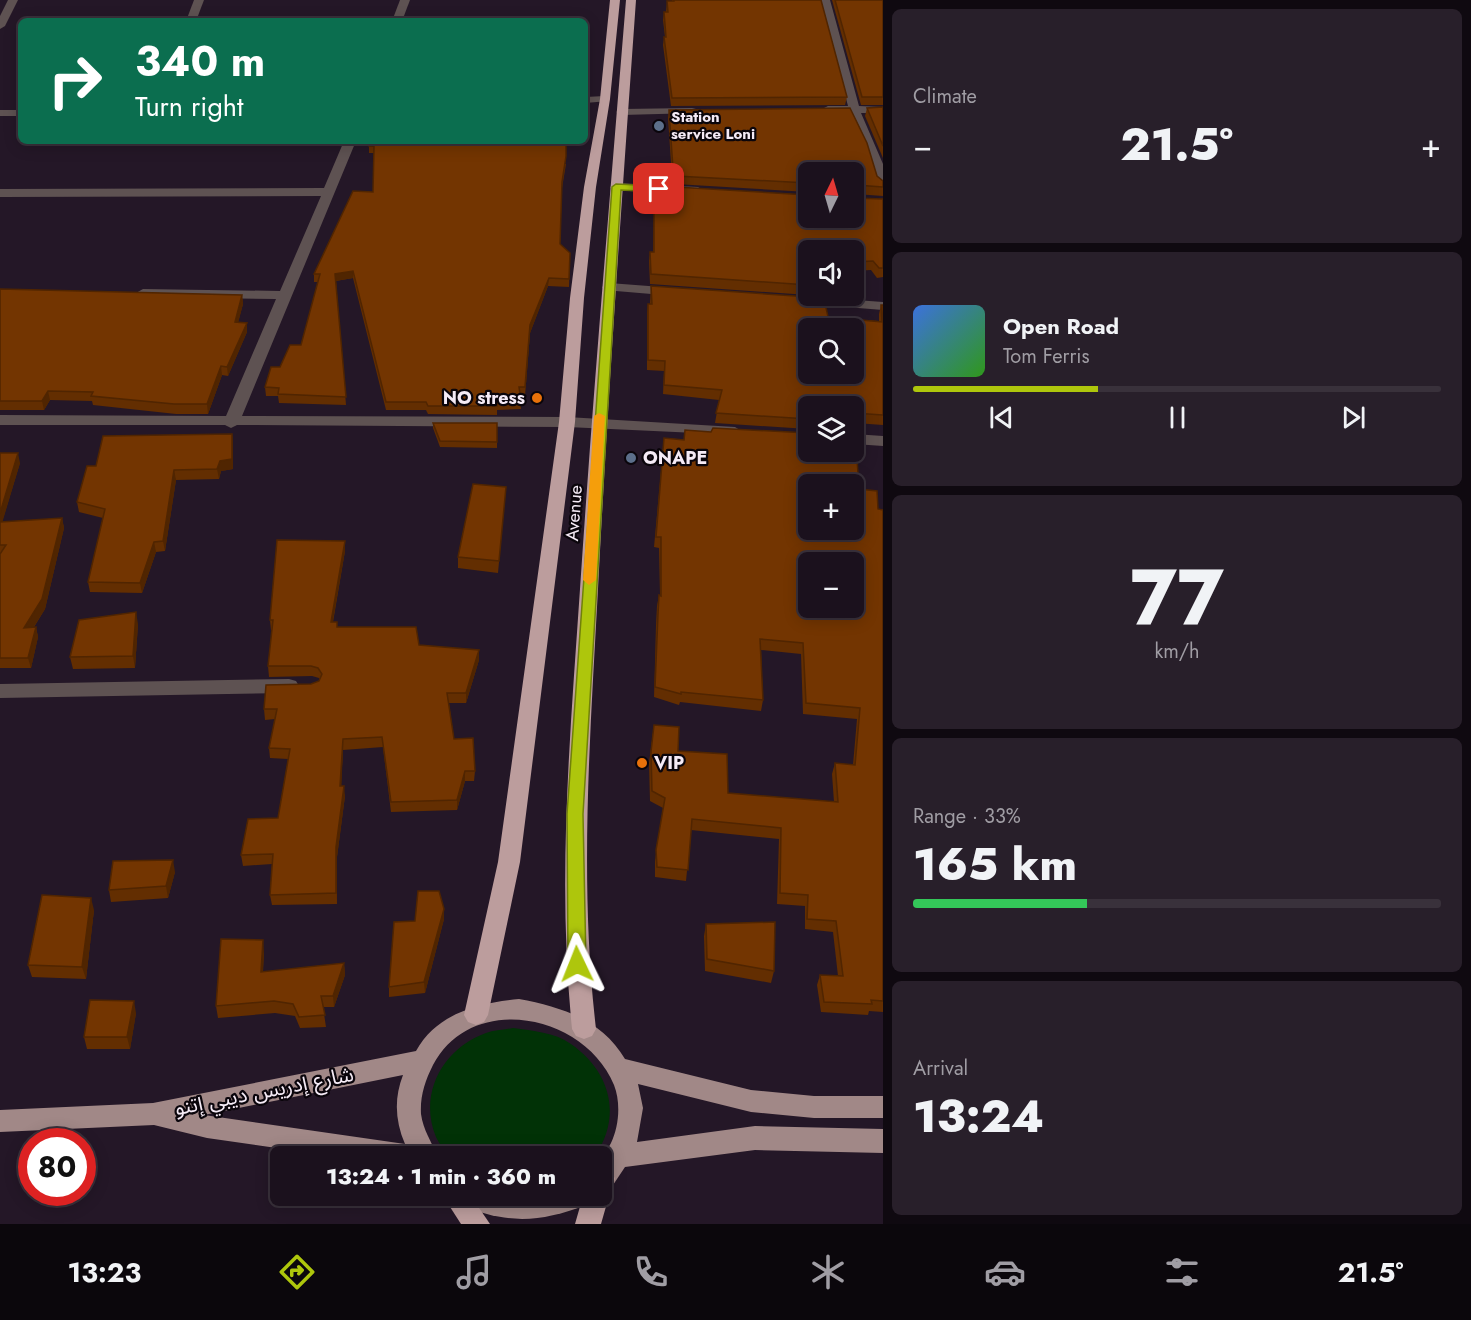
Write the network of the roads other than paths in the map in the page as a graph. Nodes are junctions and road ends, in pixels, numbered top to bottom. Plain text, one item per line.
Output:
1 (13, 0) edge
2 (199, 0) edge
3 (405, 0) edge
4 (615, 0) edge
5 (631, 0) edge
6 (825, 0) edge
7 (3, 15) edge
8 (192, 18) edge
9 (398, 18) edge
10 (0, 26) edge
11 (605, 99) junction
12 (588, 100) edge
13 (819, 109) edge
14 (854, 109) junction
15 (883, 110) edge
16 (703, 111) edge
17 (622, 112) junction
18 (0, 113) edge
19 (18, 113) edge
20 (349, 144) edge
21 (883, 184) edge
22 (616, 187) junction
23 (330, 192) junction
24 (707, 192) edge
25 (0, 194) edge
26 (609, 287) junction
27 (131, 292) edge
28 (689, 293) edge
29 (285, 295) junction
30 (792, 300) edge
31 (883, 306) edge
32 (0, 420) edge
33 (567, 422) junction
34 (231, 423) junction
35 (599, 423) junction
36 (750, 433) edge
37 (864, 440) edge
38 (883, 441) edge
39 (311, 685) edge
40 (0, 691) edge
41 (476, 1015) junction
42 (584, 1029) junction
43 (419, 1061) junction
44 (620, 1069) junction
45 (883, 1107) edge
46 (153, 1114) junction
47 (0, 1121) edge
48 (883, 1141) edge
49 (340, 1146) edge
50 (420, 1146) edge
51 (619, 1156) junction
52 (612, 1165) edge
53 (464, 1206) edge
54 (503, 1206) edge
55 (544, 1206) edge
56 (593, 1206) edge
57 (477, 1224) edge
58 (588, 1224) edge

1 - 7 street
2 - 8 street
3 - 9 street
4 - 11 highway
5 - 17 highway, Avenue
6 - 14 street
7 - 10 street
11 - 12 street
11 - 33 highway
13 - 14 street
14 - 15 street
14 - 21 street
16 - 17 street
17 - 22 highway, Avenue
18 - 19 street
20 - 23 street
22 - 24 street
22 - 26 highway, Avenue
23 - 25 street
23 - 29 street
26 - 28 street
26 - 35 highway, Avenue
27 - 29 street
29 - 34 street
30 - 31 street
32 - 34 street
33 - 34 street
33 - 35 street
33 - 41 highway
35 - 36 street
35 - 42 highway, Avenue
37 - 38 street
39 - 40 street
41 - 42 main road
41 - 43 main road
42 - 44 main road
43 - 46 main road, شارع إدريس ديبي إتنو
43 - 50 main road
44 - 45 main road
44 - 51 main road
46 - 47 main road
46 - 49 main road, شارع إدريس ديبي إتنو
48 - 51 main road
51 - 52 main road
53 - 57 highway
54 - 55 main road
56 - 58 highway

